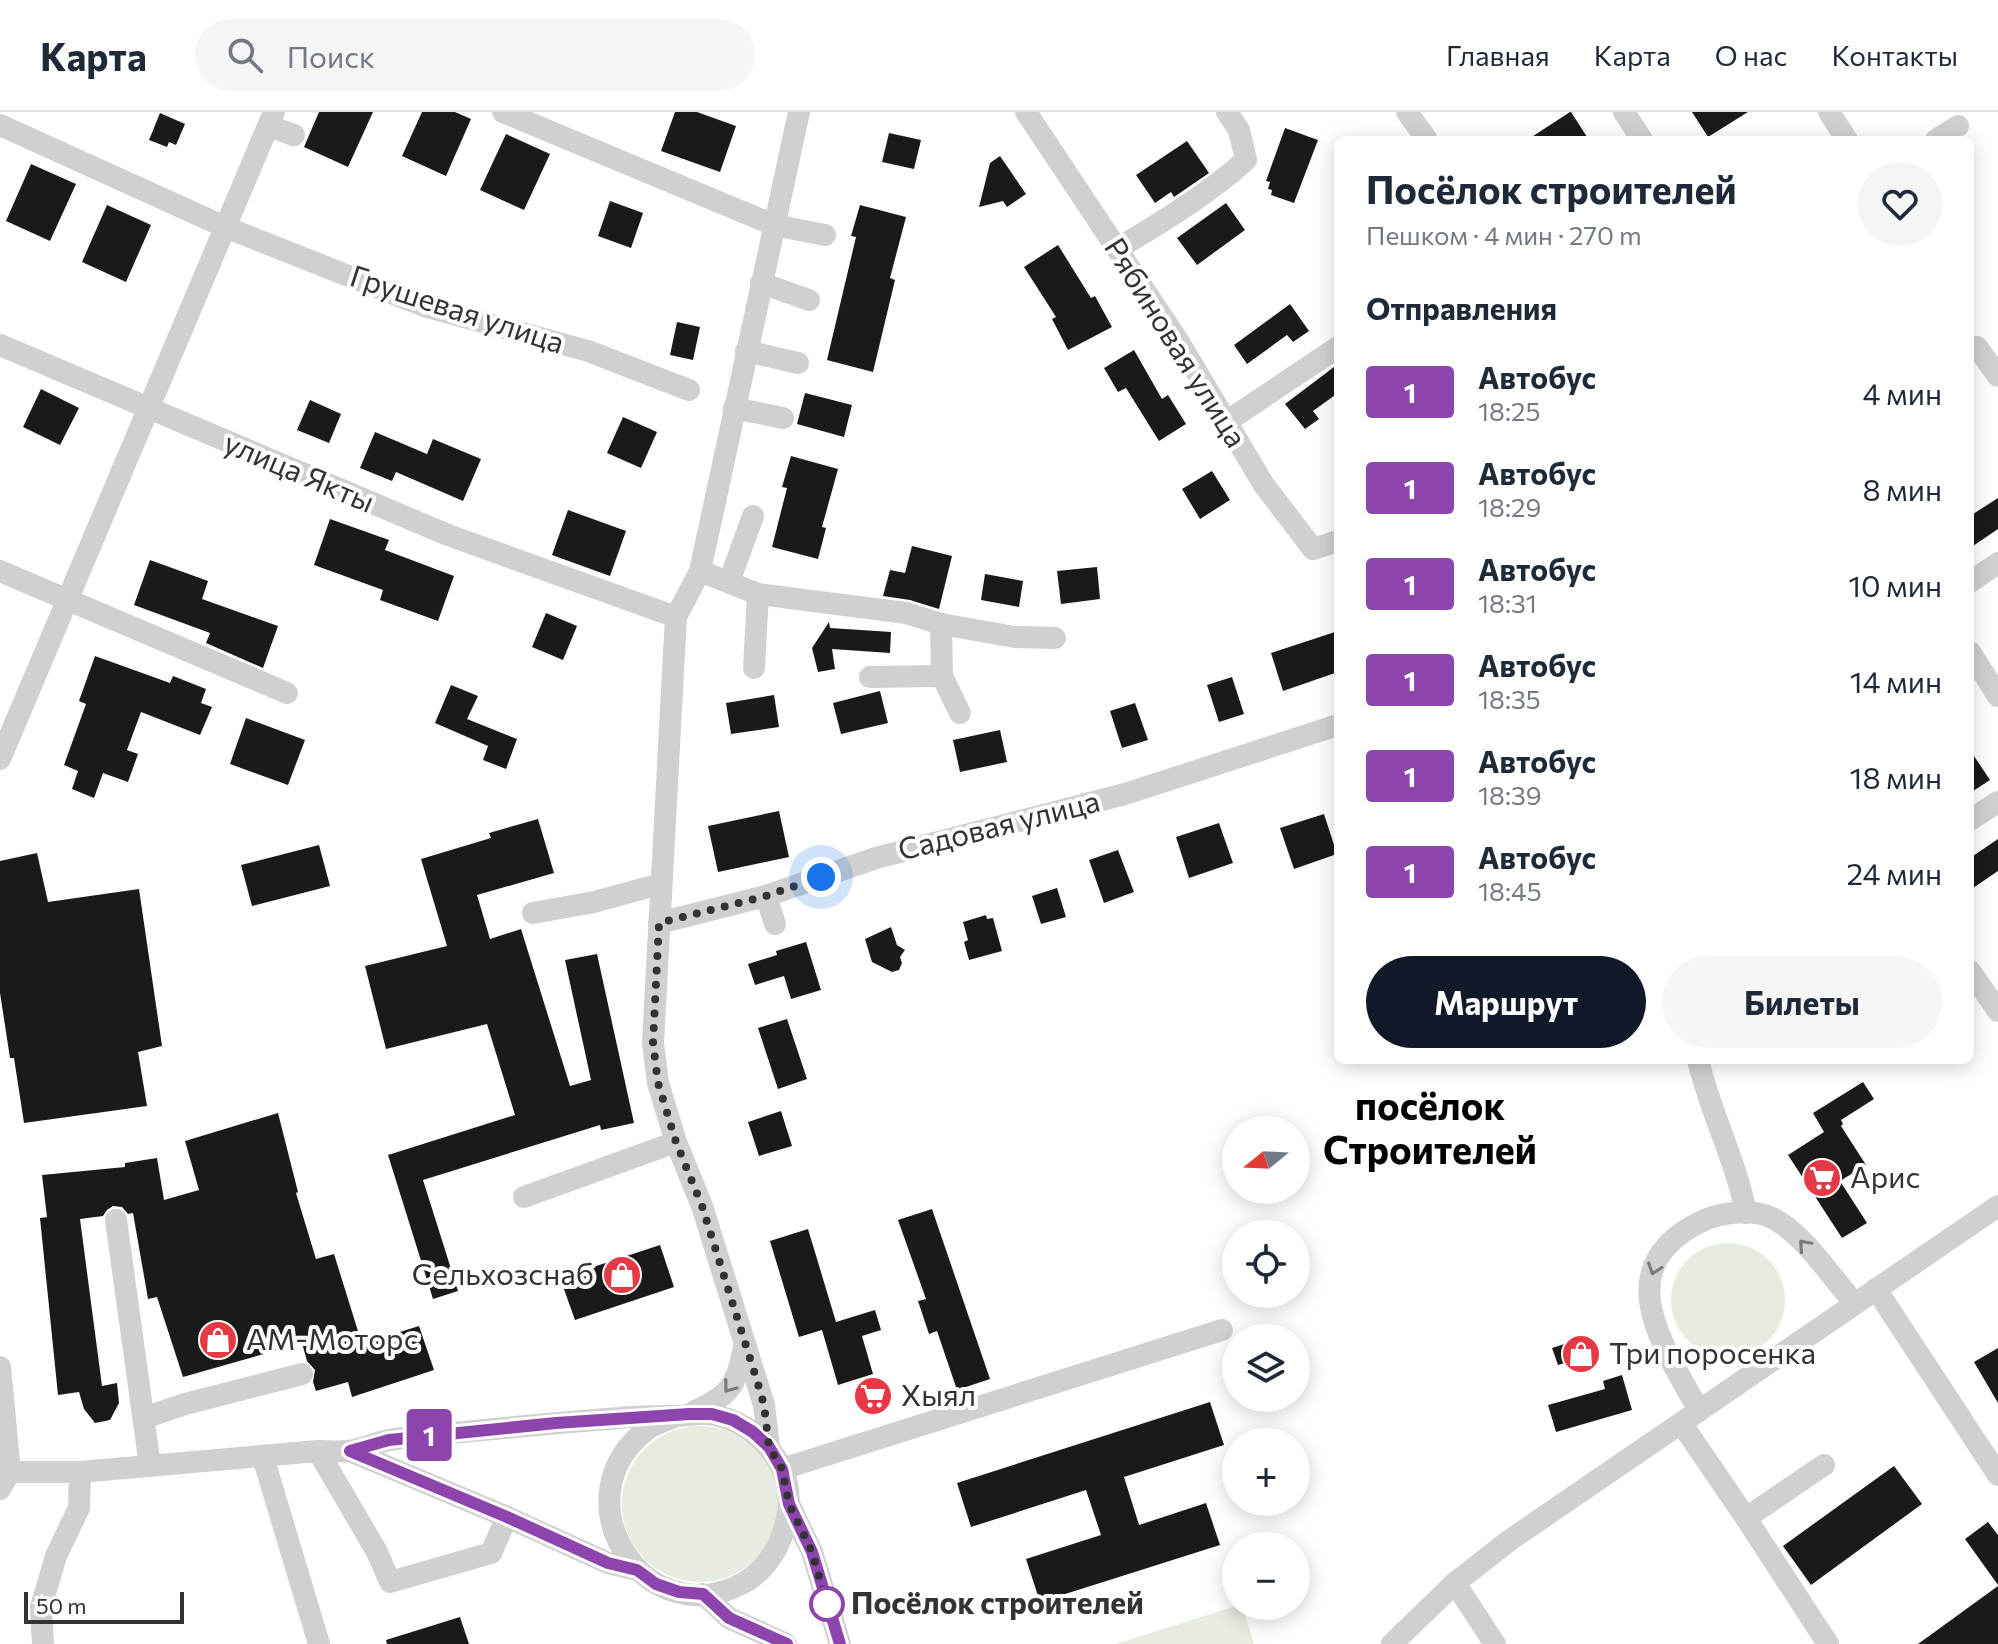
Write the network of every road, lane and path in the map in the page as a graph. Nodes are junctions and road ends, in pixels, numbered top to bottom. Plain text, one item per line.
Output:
1 (503, 112) edge
2 (799, 112) edge
3 (1026, 112) edge
4 (1227, 112) edge
5 (1407, 112) edge
6 (1625, 112) edge
7 (1829, 112) edge
8 (271, 119) edge
9 (0, 125) edge
10 (1958, 126) dead end
11 (294, 135) dead end
12 (1424, 136) edge
13 (1637, 136) edge
14 (1844, 136) edge
15 (1942, 136) edge
16 (774, 225) junction
17 (225, 227) junction
18 (825, 235) dead end
19 (1117, 249) junction
20 (761, 283) junction
21 (809, 300) dead end
22 (0, 345) edge
23 (1974, 349) edge
24 (1334, 350) edge
25 (746, 351) junction
26 (798, 363) dead end
27 (1998, 376) edge
28 (689, 390) dead end
29 (734, 408) junction
30 (149, 410) junction
31 (783, 418) dead end
32 (1226, 422) junction
33 (753, 516) dead end
34 (1334, 542) edge
35 (1998, 563) edge
36 (0, 571) edge
37 (700, 571) junction
38 (1974, 579) edge
39 (729, 582) junction
40 (758, 594) junction
41 (67, 599) junction
42 (676, 617) junction
43 (941, 624) junction
44 (1055, 638) dead end
45 (1974, 658) edge
46 (754, 668) dead end
47 (942, 676) junction
48 (870, 677) dead end
49 (287, 693) dead end
50 (1998, 696) edge
51 (960, 713) dead end
52 (1334, 726) edge
53 (0, 759) edge
54 (1998, 802) edge
55 (1974, 817) edge
56 (660, 884) junction
57 (766, 896) junction
58 (533, 913) dead end
59 (659, 923) junction
60 (775, 924) dead end
61 (1974, 977) edge
62 (1998, 1011) edge
63 (1699, 1064) edge
64 (676, 1142) junction
65 (524, 1197) dead end
66 (1998, 1206) edge
67 (1746, 1213) junction
68 (116, 1220) dead end
69 (1876, 1289) junction
70 (1855, 1304) junction
71 (1222, 1330) dead end
72 (745, 1342) junction
73 (0, 1367) edge
74 (302, 1374) dead end
75 (683, 1415) junction
76 (1690, 1417) junction
77 (144, 1418) junction
78 (769, 1447) junction
79 (318, 1451) junction
80 (350, 1451) junction
81 (263, 1457) junction
82 (1824, 1465) dead end
83 (150, 1466) junction
84 (782, 1469) junction
85 (80, 1472) junction
86 (1998, 1475) edge
87 (3, 1477) edge
88 (789, 1504) junction
89 (507, 1517) junction
90 (1746, 1518) junction
91 (637, 1570) junction
92 (1455, 1583) junction
93 (703, 1594) junction
94 (43, 1644) edge
95 (319, 1644) edge
96 (786, 1644) edge
97 (840, 1644) edge
98 (1392, 1644) edge
99 (1495, 1644) edge
100 (1828, 1644) edge

1 - 16 street
2 - 16 street
3 - 19 street, Рябиновая улица
4 - 19 street
5 - 12 street
6 - 13 street
7 - 14 street
8 - 11 street
8 - 17 street
9 - 17 street
10 - 15 street
16 - 18 street
16 - 20 street
17 - 28 street, Грушевая улица
17 - 30 street
19 - 32 street, Рябиновая улица
20 - 21 street
20 - 25 street
22 - 30 street, улица Якты
23 - 27 street
24 - 32 street
25 - 26 street
25 - 29 street
29 - 31 street
29 - 37 street
30 - 41 street
30 - 42 street, улица Якты
32 - 34 street, Рябиновая улица
33 - 39 street
35 - 38 street
36 - 41 street
37 - 39 street
37 - 42 street
39 - 40 street
40 - 43 street
40 - 46 street
41 - 49 street
41 - 53 street
42 - 56 street
43 - 44 street
43 - 47 street
45 - 50 street
47 - 48 street
47 - 51 street
52 - 57 street, Садовая улица
54 - 55 street
56 - 58 street
56 - 59 street
57 - 59 street, Садовая улица
57 - 60 street
59 - 64 street
61 - 62 street
63 - 67 street
64 - 65 street
64 - 72 street
66 - 69 street
70 -> 67 street
67 -> 76 street
68 - 77 street
69 - 70 street
69 - 86 street
70 - 76 street
71 - 84 street
72 -> 75 street
72 - 78 street
73 - 87 street
74 - 77 street
75 - 78 street
75 - 80 street
75 - 91 street
76 - 90 street
76 - 92 street
77 - 83 street
78 - 84 street
79 - 80 street
79 - 81 street
79 - 89 street
80 - 89 street
81 - 83 street
81 - 95 street
82 - 90 street
83 - 85 street
84 - 88 street
85 - 87 street
85 - 94 street
88 - 93 street
88 - 97 street
89 - 91 street
90 - 100 street
91 - 93 street
92 - 98 street
92 - 99 street
93 - 96 street

